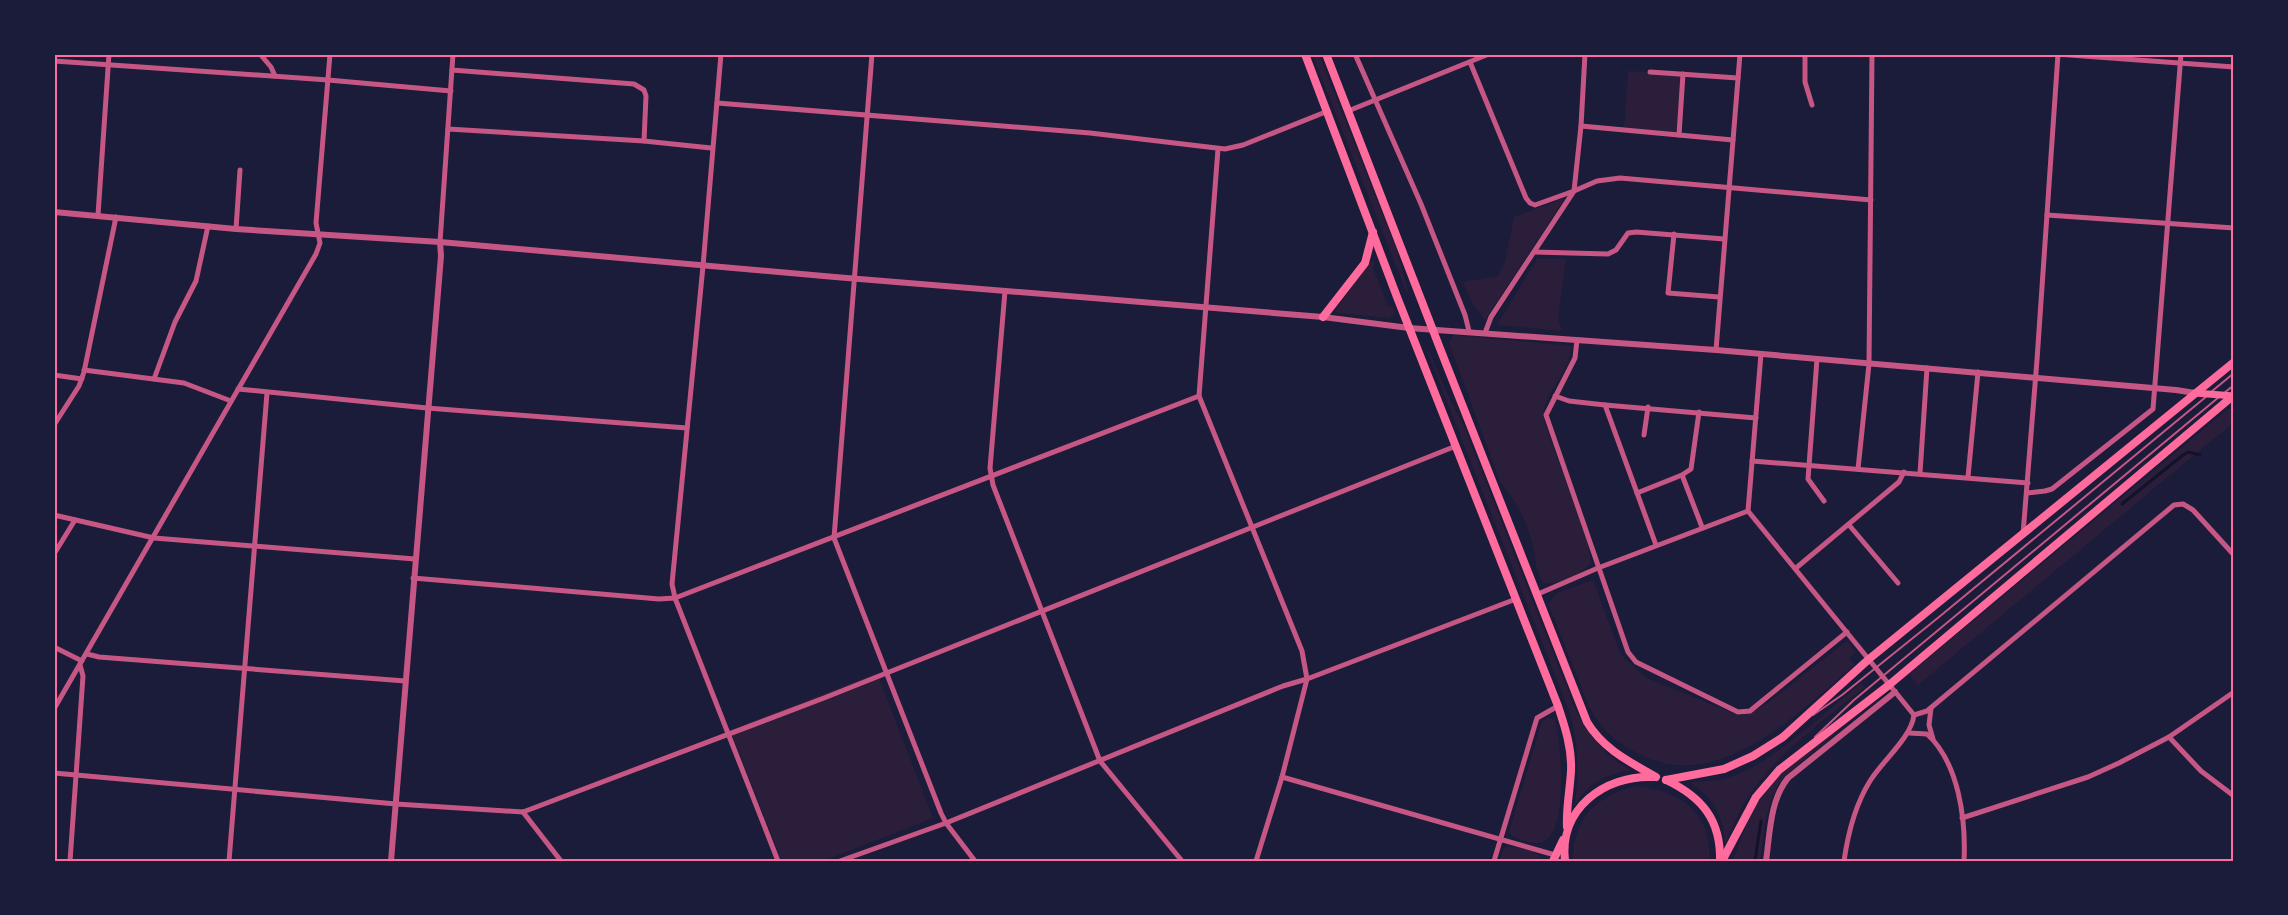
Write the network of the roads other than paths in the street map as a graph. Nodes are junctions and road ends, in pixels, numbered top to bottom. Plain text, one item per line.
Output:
1 (109, 54) edge
2 (260, 54) edge
3 (330, 54) edge
4 (453, 54) edge
5 (721, 54) edge
6 (872, 54) edge
7 (1305, 54) edge
8 (1326, 54) edge
9 (1355, 54) edge
10 (1489, 54) edge
11 (1586, 54) edge
12 (1740, 54) edge
13 (1805, 54) edge
14 (1872, 54) edge
15 (2056, 54) edge
16 (2181, 54) edge
17 (54, 61) edge
18 (1470, 62) junction
19 (2180, 63) junction
20 (108, 64) junction
21 (2234, 67) edge
22 (452, 70) junction
23 (1650, 72) dead end
24 (1683, 74) junction
25 (275, 76) junction
26 (1738, 78) junction
27 (328, 80) junction
28 (451, 91) junction
29 (1375, 100) junction
30 (717, 103) junction
31 (1812, 105) dead end
32 (1328, 111) junction
33 (1348, 111) junction
34 (867, 115) junction
35 (1581, 126) junction
36 (448, 129) junction
37 (1679, 135) junction
38 (1733, 140) junction
39 (644, 141) junction
40 (711, 148) junction
41 (1218, 148) junction
42 (240, 170) dead end
43 (1728, 188) junction
44 (1574, 190) junction
45 (1871, 200) junction
46 (54, 212) edge
47 (98, 215) junction
48 (2047, 215) junction
49 (116, 217) junction
50 (2168, 224) junction
51 (208, 226) junction
52 (2234, 228) edge
53 (236, 229) junction
54 (1373, 232) junction
55 (319, 234) junction
56 (1674, 234) junction
57 (1724, 239) junction
58 (440, 242) junction
59 (1534, 252) junction
60 (703, 266) junction
61 (854, 279) junction
62 (1005, 291) junction
63 (1719, 297) junction
64 (1206, 308) junction
65 (1323, 317) junction
66 (1409, 328) junction
67 (1432, 329) junction
68 (1469, 331) junction
69 (1485, 333) junction
70 (1577, 340) junction
71 (1716, 350) junction
72 (1761, 354) junction
73 (1817, 359) junction
74 (2234, 362) edge
75 (1869, 364) junction
76 (1927, 368) junction
77 (84, 370) junction
78 (1978, 372) junction
79 (2234, 373) edge
80 (54, 375) edge
81 (2034, 378) junction
82 (82, 379) junction
83 (154, 379) junction
84 (2234, 385) edge
85 (2155, 388) junction
86 (238, 389) junction
87 (267, 393) junction
88 (2194, 393) junction
89 (2209, 395) junction
90 (2221, 395) junction
91 (1199, 396) junction
92 (1555, 396) junction
93 (2234, 396) edge
94 (231, 401) junction
95 (1605, 405) junction
96 (1648, 407) junction
97 (427, 408) junction
98 (1700, 412) junction
99 (1756, 418) junction
100 (54, 425) edge
101 (687, 428) junction
102 (1644, 435) dead end
103 (1456, 446) junction
104 (1752, 460) junction
105 (1808, 465) junction
106 (1858, 469) junction
107 (1904, 472) junction
108 (1920, 473) junction
109 (1682, 475) junction
110 (990, 476) junction
111 (1968, 477) junction
112 (2028, 483) junction
113 (1637, 493) junction
114 (2027, 493) junction
115 (1824, 501) dead end
116 (1748, 511) junction
117 (54, 515) edge
118 (75, 520) junction
119 (1849, 525) junction
120 (1702, 527) junction
121 (1253, 528) junction
122 (2022, 535) junction
123 (154, 538) junction
124 (834, 538) junction
125 (1656, 545) junction
126 (255, 547) junction
127 (54, 554) edge
128 (2234, 555) edge
129 (415, 559) junction
130 (1598, 568) junction
131 (1796, 568) junction
132 (413, 578) junction
133 (1898, 583) dead end
134 (1538, 594) junction
135 (675, 598) junction
136 (1516, 598) junction
137 (1042, 611) junction
138 (1847, 632) junction
139 (54, 647) edge
140 (87, 654) junction
141 (1869, 659) junction
142 (81, 663) junction
143 (1876, 668) junction
144 (246, 669) junction
145 (885, 673) junction
146 (1882, 677) junction
147 (1307, 679) junction
148 (405, 681) junction
149 (1889, 685) junction
150 (1895, 692) junction
151 (2234, 692) edge
152 (1558, 706) junction
153 (1931, 708) junction
154 (54, 709) edge
155 (1914, 715) junction
156 (1796, 727) junction
157 (1908, 734) junction
158 (727, 735) junction
159 (2169, 737) junction
160 (1934, 740) junction
161 (1794, 758) junction
162 (1100, 761) junction
163 (54, 773) edge
164 (77, 775) junction
165 (1281, 777) junction
166 (1656, 777) junction
167 (1666, 780) junction
168 (234, 790) junction
169 (2234, 796) edge
170 (396, 804) junction
171 (523, 812) junction
172 (1962, 818) junction
173 (946, 823) junction
174 (1567, 827) junction
175 (1565, 837) junction
176 (1500, 840) junction
177 (1554, 858) edge
178 (70, 861) edge
179 (229, 861) edge
180 (391, 861) edge
181 (561, 861) edge
182 (778, 861) edge
183 (840, 861) edge
184 (975, 861) edge
185 (1182, 861) edge
186 (1256, 861) edge
187 (1494, 861) edge
188 (1564, 861) edge
189 (1721, 861) edge
190 (1766, 861) edge
191 (1844, 861) edge
192 (1964, 861) edge

1 - 20 street
2 - 25 street
3 - 27 street
4 - 22 street
5 - 30 street
6 - 34 street
7 - 32 main road
8 - 33 main road
9 - 29 street
10 - 18 street
11 - 35 street
12 - 26 street
13 - 31 street
14 - 45 street
15 - 19 street
15 - 48 street
16 - 19 street
17 - 20 street
18 - 29 street
18 - 44 street
19 - 21 street
19 - 50 street
20 - 25 street
20 - 47 street
22 - 28 street
22 - 39 street
23 - 24 street
24 - 26 street
24 - 37 street
25 - 27 street
26 - 38 street
27 - 28 street
27 - 55 street
28 - 36 street
29 - 33 street
29 - 68 street
30 - 34 street
30 - 40 street
32 - 41 street
32 - 54 main road
33 - 67 main road
34 - 41 street
34 - 61 street
35 - 37 street
35 - 44 street
36 - 39 street
36 - 58 street
37 - 38 street
38 - 43 street
39 - 40 street
40 - 60 street
41 - 64 street
42 - 53 street
43 - 44 street
43 - 45 street
43 - 57 street
44 - 59 street
45 - 75 street
46 - 47 street
47 - 49 street
48 - 50 street
48 - 81 street
49 - 51 street
49 - 77 street
50 - 52 street
50 - 85 street
51 - 53 street
51 - 83 street
53 - 55 street
54 - 65 main road
54 - 66 main road
55 - 58 street
55 - 86 street
56 - 57 street
56 - 59 street
56 - 63 street
57 - 63 street
58 - 60 street
58 - 97 street
59 - 69 street
60 - 61 street
60 - 101 street
61 - 62 street
61 - 124 street
62 - 64 street
62 - 110 street
63 - 71 street
64 - 65 street
64 - 91 street
65 - 66 street
66 - 67 street
66 - 103 main road
67 - 68 street
67 - 134 main road
68 - 69 street
69 - 70 street
70 - 71 street
70 - 92 street
71 - 72 street
72 - 73 street
72 - 99 street
73 - 75 street
73 - 105 street
74 - 88 main road
75 - 76 street
75 - 106 street
76 - 78 street
76 - 108 street
77 - 82 street
77 - 83 street
78 - 81 street
78 - 111 street
79 - 89 lane
80 - 82 street
81 - 85 street
81 - 112 street
82 - 100 street
83 - 94 street
84 - 90 lane
85 - 88 street
85 - 114 street
86 - 87 street
86 - 94 street
87 - 97 street
87 - 126 street
88 - 89 main road
88 - 122 main road
89 - 90 main road
89 - 143 lane
90 - 93 main road
90 - 146 lane
91 - 110 street
91 - 121 street
92 - 95 street
92 - 130 street
93 - 149 main road
94 - 123 street
95 - 96 street
95 - 113 street
96 - 98 street
96 - 102 street
97 - 101 street
97 - 129 street
98 - 99 street
98 - 109 street
99 - 104 street
101 - 135 street
103 - 121 street
103 - 136 main road
104 - 105 street
104 - 116 street
105 - 106 street
105 - 115 street
106 - 107 street
107 - 108 street
107 - 119 street
108 - 111 street
109 - 113 street
109 - 120 street
110 - 124 street
110 - 137 street
111 - 112 street
112 - 114 street
113 - 125 street
114 - 122 street
116 - 120 street
116 - 131 street
117 - 118 street
118 - 123 street
118 - 127 street
119 - 131 street
119 - 133 street
120 - 125 street
121 - 137 street
121 - 147 street
122 - 141 main road
123 - 126 street
123 - 140 street
124 - 135 street
124 - 145 street
125 - 130 street
126 - 129 street
126 - 144 street
128 - 153 street
129 - 132 street
130 - 134 street
130 - 138 street
131 - 138 street
132 - 135 street
132 - 148 street
134 - 166 main road
135 - 158 street
136 - 147 street
136 - 152 main road
137 - 145 street
137 - 162 street
138 - 141 street
139 - 142 street
140 - 142 street
140 - 144 street
141 - 143 street
141 - 156 main road
142 - 154 street
142 - 164 street
143 - 146 street
143 - 156 lane
144 - 148 street
144 - 168 street
145 - 158 street
145 - 173 street
146 - 149 street
146 - 161 lane
147 - 162 street
147 - 165 street
148 - 170 street
149 - 150 street
149 - 161 main road
150 - 155 street
150 - 190 street
151 - 159 street
152 - 174 main road
152 - 176 street
153 - 155 street
153 - 160 street
155 - 157 street
156 - 167 main road
157 - 160 street
157 - 191 street
158 - 171 street
158 - 182 street
159 - 169 street
159 - 172 street
160 - 172 street
161 - 189 main road
162 - 173 street
162 - 185 street
163 - 164 street
164 - 168 street
164 - 178 street
165 - 176 street
165 - 186 street
166 - 167 main road
166 - 174 main road
167 - 189 main road
168 - 170 street
168 - 179 street
170 - 171 street
170 - 180 street
171 - 181 street
172 - 192 street
173 - 183 street
173 - 184 street
174 - 175 main road
175 - 177 main road
175 - 188 main road
176 - 177 street
176 - 187 street

